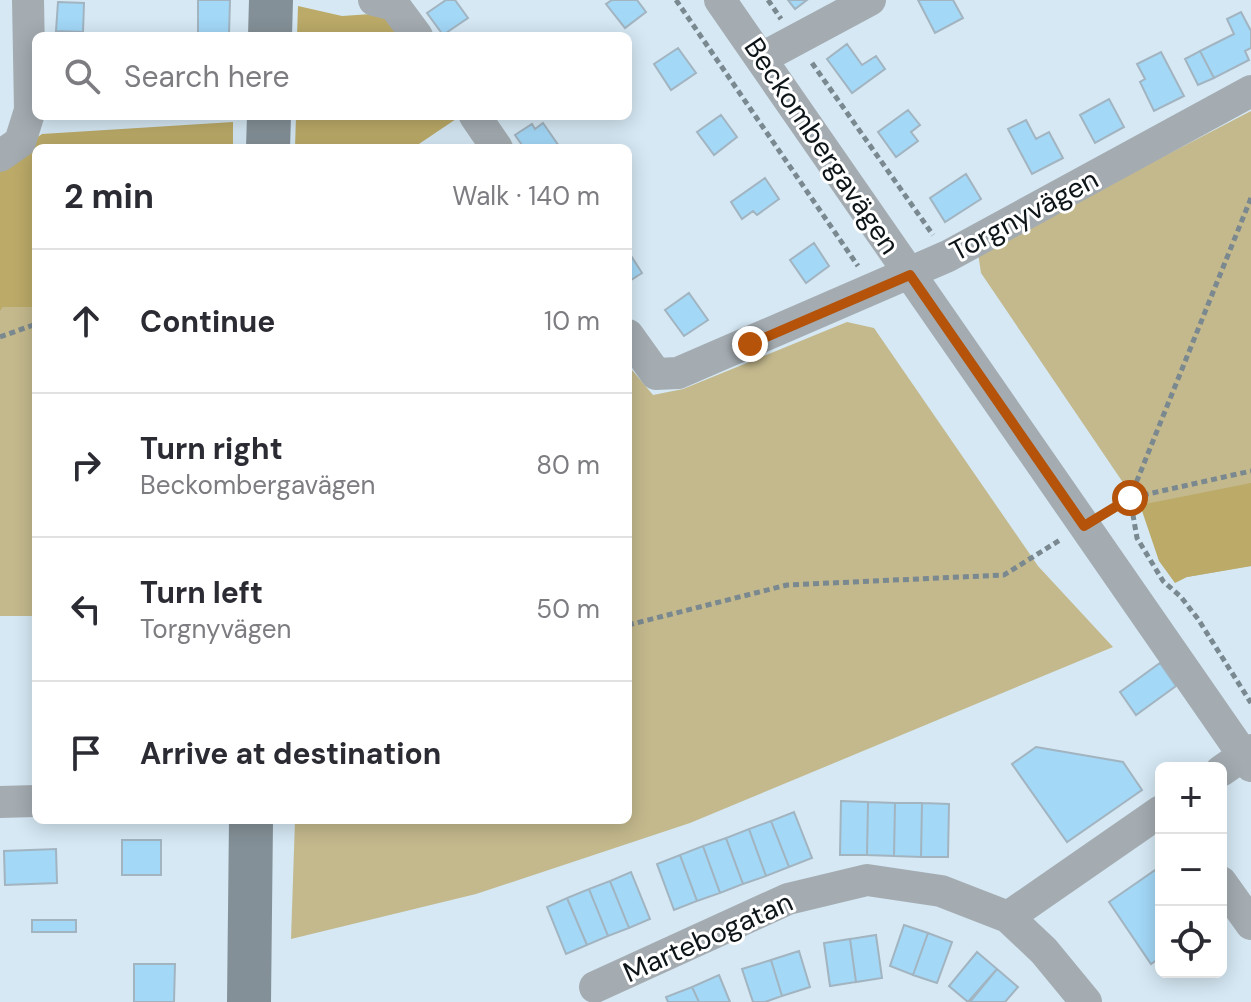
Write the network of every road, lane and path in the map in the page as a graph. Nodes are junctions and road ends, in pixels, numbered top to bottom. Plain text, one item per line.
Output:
1 (28, 0) edge
2 (271, 0) edge
3 (374, 0) edge
4 (676, 0) edge
5 (720, 0) edge
6 (768, 0) edge
7 (870, 0) edge
8 (270, 32) edge
9 (414, 32) edge
10 (796, 40) junction
11 (762, 58) junction
12 (1251, 91) edge
13 (269, 120) edge
14 (478, 120) edge
15 (268, 144) edge
16 (494, 144) edge
17 (0, 156) edge
18 (1251, 198) edge
19 (948, 256) junction
20 (910, 275) junction
21 (875, 290) junction
22 (32, 325) edge
23 (0, 337) edge
24 (632, 341) edge
25 (1251, 471) edge
26 (1130, 498) junction
27 (1084, 526) junction
28 (632, 624) edge
29 (1251, 703) edge
30 (1242, 761) edge
31 (32, 801) edge
32 (0, 802) edge
33 (1155, 815) edge
34 (251, 824) edge
35 (1227, 890) edge
36 (1008, 917) junction
37 (1251, 924) edge
38 (595, 987) dead end
39 (249, 1002) edge
40 (1086, 1002) edge

1 - 17 street
2 - 8 street
3 - 9 street
4 - 21 path
5 - 11 street, Beckombergavägen
6 - 10 path
7 - 10 street
10 - 11 street
10 - 19 path
11 - 20 street, Beckombergavägen
12 - 19 street, Torgnyvägen
13 - 15 street
14 - 16 street
18 - 26 path
19 - 20 street, Torgnyvägen
20 - 21 street, Torgnyvägen
20 - 27 street, Beckombergavägen
21 - 24 street, Torgnyvägen
22 - 23 path
25 - 26 path
26 - 27 path
26 - 29 path
27 - 28 path
27 - 30 street, Beckombergavägen
31 - 32 street
33 - 36 street
34 - 39 street
35 - 37 street
36 - 38 street, Martebogatan
36 - 40 street, Martebogatan

